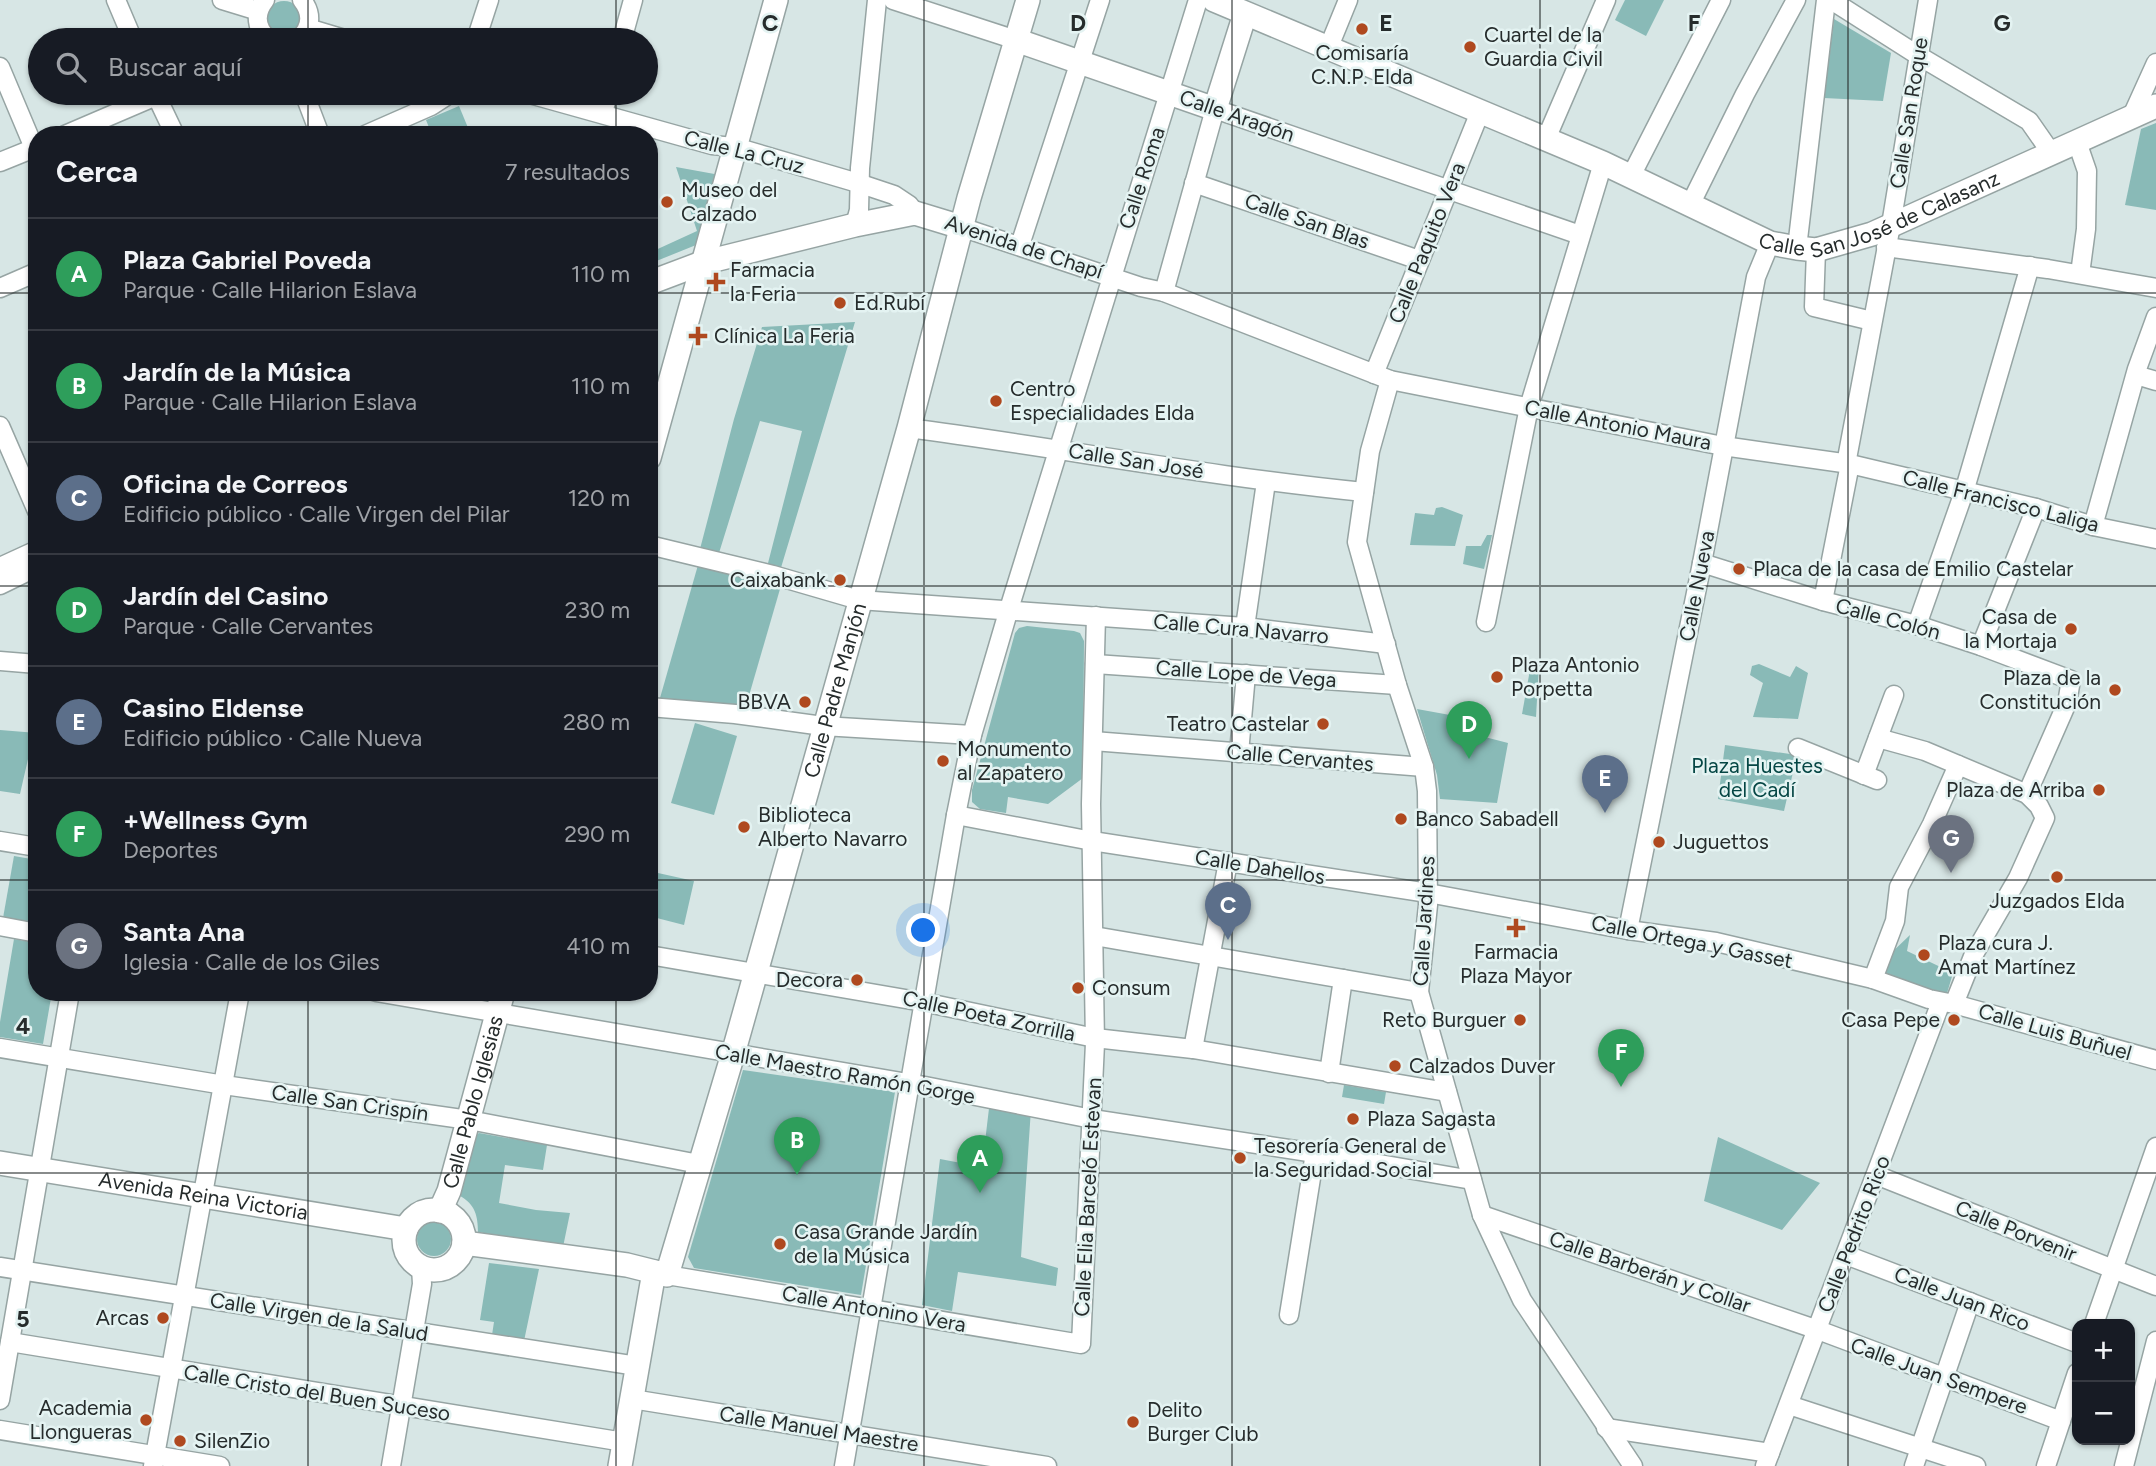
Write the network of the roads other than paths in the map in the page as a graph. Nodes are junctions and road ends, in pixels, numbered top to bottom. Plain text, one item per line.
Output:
1 (116, 0) edge
2 (222, 0) edge
3 (489, 0) edge
4 (633, 0) edge
5 (776, 0) edge
6 (877, 0) edge
7 (893, 0) edge
8 (1028, 0) edge
9 (1100, 0) edge
10 (1198, 0) edge
11 (1214, 0) edge
12 (1348, 0) edge
13 (1606, 0) edge
14 (1721, 0) edge
15 (1796, 0) edge
16 (1828, 0) edge
17 (1928, 0) edge
18 (306, 2) edge
19 (262, 6) edge
20 (1247, 7) edge
21 (1857, 7) edge
22 (128, 28) edge
23 (260, 28) edge
24 (305, 28) edge
25 (480, 28) edge
26 (625, 28) edge
27 (1301, 38) junction
28 (1016, 40) junction
29 (1328, 49) junction
30 (1919, 56) junction
31 (1231, 57) junction
32 (1078, 61) junction
33 (2156, 63) edge
34 (0, 67) edge
35 (1168, 93) junction
36 (133, 105) edge
37 (163, 105) edge
38 (309, 105) edge
39 (433, 105) edge
40 (570, 105) edge
41 (605, 105) edge
42 (2156, 106) edge
43 (1215, 109) junction
44 (1480, 112) junction
45 (603, 114) junction
46 (2132, 116) junction
47 (85, 126) edge
48 (171, 126) edge
49 (317, 126) edge
50 (385, 126) edge
51 (645, 126) edge
52 (658, 130) edge
53 (28, 132) edge
54 (1546, 139) junction
55 (2077, 142) junction
56 (735, 147) junction
57 (28, 153) edge
58 (2052, 154) junction
59 (0, 162) edge
60 (1603, 163) junction
61 (1631, 176) junction
62 (858, 183) junction
63 (1194, 183) junction
64 (1448, 189) junction
65 (1690, 205) junction
66 (915, 213) junction
67 (855, 225) junction
68 (961, 227) junction
69 (1580, 235) junction
70 (1889, 236) junction
71 (1770, 243) junction
72 (1020, 245) junction
73 (1806, 249) junction
74 (1419, 260) junction
75 (702, 262) junction
76 (2030, 267) junction
77 (2080, 274) junction
78 (1112, 275) junction
79 (28, 276) edge
80 (658, 279) edge
81 (0, 288) edge
82 (2156, 288) edge
83 (1164, 292) junction
84 (2156, 317) edge
85 (1872, 321) junction
86 (2136, 375) junction
87 (1382, 377) junction
88 (2156, 381) edge
89 (1529, 407) junction
90 (658, 425) edge
91 (0, 426) edge
92 (909, 428) junction
93 (1723, 446) junction
94 (1058, 449) junction
95 (1848, 464) junction
96 (1266, 482) junction
97 (28, 490) edge
98 (1364, 492) junction
99 (1964, 492) junction
100 (2036, 508) junction
101 (2093, 526) junction
102 (2156, 539) edge
103 (658, 547) edge
104 (28, 554) edge
105 (1702, 563) junction
106 (0, 567) edge
107 (28, 571) edge
108 (0, 584) edge
109 (859, 600) junction
110 (1823, 601) junction
111 (1009, 609) junction
112 (1096, 616) junction
113 (1486, 622) dead end
114 (1917, 625) junction
115 (1245, 627) junction
116 (1387, 644) junction
117 (1981, 646) junction
118 (0, 661) edge
119 (28, 663) edge
120 (1095, 664) junction
121 (1246, 674) junction
122 (1397, 685) junction
123 (1894, 695) dead end
124 (658, 708) edge
125 (824, 726) junction
126 (972, 735) junction
127 (1878, 737) junction
128 (1093, 741) junction
129 (1798, 748) dead end
130 (1240, 753) junction
131 (1958, 765) junction
132 (1424, 767) junction
133 (2027, 794) junction
134 (956, 815) junction
135 (0, 841) edge
136 (1093, 841) junction
137 (28, 846) edge
138 (1228, 862) junction
139 (1428, 893) junction
140 (0, 926) edge
141 (1628, 930) junction
142 (28, 931) edge
143 (1094, 936) junction
144 (1211, 956) junction
145 (658, 957) edge
146 (754, 974) junction
147 (1343, 979) junction
148 (1874, 979) junction
149 (1419, 992) junction
150 (68, 1001) edge
151 (238, 1001) edge
152 (500, 1002) edge
153 (923, 1002) junction
154 (1947, 1003) junction
155 (1095, 1038) junction
156 (0, 1048) edge
157 (1193, 1049) junction
158 (733, 1054) junction
159 (59, 1058) junction
160 (2156, 1060) edge
161 (1329, 1073) junction
162 (909, 1083) junction
163 (224, 1085) junction
164 (1447, 1092) junction
165 (1092, 1119) junction
166 (469, 1120) junction
167 (2156, 1147) edge
168 (1315, 1153) junction
169 (0, 1163) edge
170 (699, 1164) junction
171 (40, 1170) junction
172 (1877, 1175) junction
173 (1472, 1180) junction
174 (202, 1194) junction
175 (440, 1211) junction
176 (1482, 1215) junction
177 (406, 1229) junction
178 (464, 1242) junction
179 (1846, 1255) junction
180 (0, 1267) edge
181 (421, 1267) junction
182 (2113, 1269) junction
183 (22, 1271) junction
184 (660, 1273) junction
185 (2156, 1286) edge
186 (184, 1296) junction
187 (1970, 1302) junction
188 (871, 1309) junction
189 (1289, 1315) dead end
190 (2096, 1319) edge
191 (1818, 1330) junction
192 (414, 1332) junction
193 (2072, 1341) edge
194 (2156, 1341) edge
195 (10, 1342) junction
196 (1081, 1344) joint
197 (637, 1366) junction
198 (170, 1370) junction
199 (1943, 1378) junction
200 (2074, 1382) edge
201 (0, 1399) edge
202 (632, 1399) junction
203 (1789, 1405) junction
204 (402, 1406) junction
205 (2061, 1421) junction
206 (1606, 1427) junction
207 (0, 1430) edge
208 (849, 1434) junction
209 (624, 1442) junction
210 (1619, 1446) junction
211 (1920, 1448) junction
212 (1768, 1460) edge
213 (153, 1461) edge
214 (220, 1466) edge
215 (391, 1466) edge
216 (620, 1466) edge
217 (844, 1466) edge
218 (1047, 1466) edge
219 (1614, 1466) edge
220 (1633, 1466) edge
221 (1914, 1466) edge
222 (1976, 1466) edge
223 (2046, 1466) edge
224 (2124, 1466) edge

1 - 22 street
2 - 19 street
3 - 25 street
4 - 26 street
5 - 56 street
6 - 62 street
7 - 28 street, Calle Aragón
8 - 28 street, Calle Padre Manjón
9 - 32 street
10 - 35 street, Calle Roma
11 - 20 street
12 - 29 street
13 - 54 street
14 - 61 street
15 - 65 street
16 - 21 street
16 - 73 street
17 - 30 street, Calle San Roque
18 - 24 street
19 - 23 street
20 - 27 street
20 - 31 street
21 - 30 street
27 - 29 street, Calle San José de Calasanz
27 - 31 street
28 - 32 street, Calle Aragón
28 - 68 street, Calle Padre Manjón
29 - 44 street, Calle San José de Calasanz
30 - 58 street
30 - 70 street, Calle San Roque
31 - 43 street
32 - 35 street, Calle Aragón
32 - 72 street
33 - 46 street
34 - 53 street
35 - 43 street, Calle Aragón
35 - 78 street, Calle Roma
36 - 47 street
37 - 48 street
38 - 49 street
39 - 50 street
40 - 45 street, Calle La Cruz
41 - 45 street
42 - 46 street, Calle San José de Calasanz
43 - 63 street
43 - 64 street, Calle Aragón
44 - 54 street, Calle San José de Calasanz
44 - 64 street, Calle Paquito Vera
45 - 51 street, Calle La Cruz
46 - 55 street, Calle San José de Calasanz
52 - 56 street, Calle La Cruz
54 - 60 street, Calle San José de Calasanz
55 - 58 street, Calle San José de Calasanz
55 - 77 street
56 - 62 street, Calle La Cruz
56 - 75 street
57 - 59 street
58 - 70 street, Calle San José de Calasanz
60 - 61 street, Calle San José de Calasanz
60 - 69 street
61 - 65 street, Calle San José de Calasanz
62 - 66 street, Calle La Cruz
62 - 67 street
63 - 74 street, Calle San Blas
63 - 83 street
64 - 69 street, Calle Aragón
64 - 74 street, Calle Paquito Vera
65 - 71 street, Calle San José de Calasanz
66 - 67 street, Avenida de Chapí
66 - 68 street, Avenida de Chapí
67 - 75 street, Avenida de Chapí
68 - 72 street, Avenida de Chapí
68 - 92 street, Calle Padre Manjón
69 - 89 street
70 - 73 street, Calle San José de Calasanz
70 - 76 street
70 - 85 street, Calle San Roque
71 - 73 street, Calle San José de Calasanz
71 - 93 street, Calle Nueva
72 - 78 street, Avenida de Chapí
73 - 85 street
74 - 87 street, Calle Paquito Vera
75 - 80 street, Avenida de Chapí
75 - 90 street
76 - 77 street
76 - 99 street
77 - 82 street
78 - 83 street, Avenida de Chapí
78 - 94 street, Calle Roma
79 - 81 street
83 - 87 street, Avenida de Chapí
84 - 86 street
85 - 95 street, Calle San Roque
86 - 88 street
86 - 101 street
87 - 89 street, Calle Antonio Maura
87 - 98 street, Calle Jardines
89 - 93 street, Calle Antonio Maura
89 - 113 street
91 - 97 street
92 - 94 street, Calle San José
92 - 109 street, Calle Padre Manjón
93 - 95 street, Calle Antonio Maura
93 - 105 street, Calle Nueva
94 - 96 street, Calle San José
94 - 111 street, Calle Roma
95 - 99 street, Calle Francisco Laliga
95 - 110 street, Calle San Roque
96 - 98 street, Calle San José
96 - 115 street
98 - 116 street, Calle Jardines
99 - 100 street, Calle Francisco Laliga
99 - 114 street
100 - 101 street, Calle Francisco Laliga
100 - 117 street
101 - 102 street, Calle Francisco Laliga
103 - 109 street, Calle Cura Navarro
104 - 106 street
105 - 110 street, Calle Colón
105 - 141 street, Calle Nueva
107 - 108 street
109 - 111 street, Calle Cura Navarro
109 - 125 street, Calle Padre Manjón
110 - 114 street, Calle Colón
111 - 112 street, Calle Cura Navarro
111 - 126 street, Calle Roma
112 - 115 street, Calle Cura Navarro
112 - 120 street, Calle Elia Barceló Estevan
114 - 117 street, Calle Colón
115 - 116 street, Calle Cura Navarro
116 - 122 street, Calle Jardines
117 - 133 street, Calle Colón
118 - 119 street
120 - 121 street, Calle Lope de Vega
120 - 128 street, Calle Elia Barceló Estevan
121 - 122 street, Calle Lope de Vega
121 - 130 street
122 - 132 street, Calle Jardines
123 - 127 street
124 - 125 street
125 - 126 street
125 - 146 street, Calle Padre Manjón
126 - 134 street, Calle Roma
127 - 129 street
127 - 131 street
128 - 130 street, Calle Cervantes
128 - 136 street, Calle Elia Barceló Estevan
130 - 132 street, Calle Cervantes
131 - 133 street
131 - 148 street
132 - 139 street, Calle Jardines
133 - 154 street, Calle Pedrito Rico
134 - 136 street, Calle Dahellos
134 - 153 street, Calle Roma
135 - 137 street
136 - 138 street, Calle Dahellos
136 - 143 street, Calle Elia Barceló Estevan
138 - 139 street, Calle Dahellos
138 - 144 street
139 - 141 street, Calle Ortega y Gasset
139 - 149 street, Calle Jardines
140 - 142 street
141 - 148 street, Calle Ortega y Gasset
143 - 144 street
143 - 155 street, Calle Elia Barceló Estevan
144 - 147 street
144 - 157 street
145 - 146 street, Calle Poeta Zorrilla
146 - 153 street, Calle Poeta Zorrilla
146 - 158 street, Calle Padre Manjón
147 - 149 street
147 - 161 street
148 - 154 street, Calle Ortega y Gasset
149 - 164 street, Calle Jardines
150 - 159 street
151 - 163 street
152 - 158 street, Calle Maestro Ramón Gorge
152 - 166 street, Calle Pablo Iglesias
153 - 155 street, Calle Poeta Zorrilla
153 - 162 street, Calle Roma
154 - 160 street, Calle Luis Buñuel
154 - 172 street, Calle Pedrito Rico
155 - 157 street, Calle Poeta Zorrilla
155 - 165 street, Calle Elia Barceló Estevan
156 - 159 street, Calle San Crispín
157 - 161 street, Calle Poeta Zorrilla
158 - 162 street, Calle Maestro Ramón Gorge
158 - 170 street, Calle Padre Manjón
159 - 163 street, Calle San Crispín
159 - 171 street
161 - 164 street
162 - 165 street, Calle Maestro Ramón Gorge
162 - 188 street, Calle Roma
163 - 166 street, Calle San Crispín
163 - 174 street
164 - 173 street, Calle Jardines
165 - 168 street, Calle Maestro Ramón Gorge
165 - 196 street, Calle Elia Barceló Estevan
166 - 170 street, Calle San Crispín
166 - 175 street, Calle Pablo Iglesias
167 - 182 street
168 - 173 street
168 - 189 street
169 - 171 street, Avenida Reina Victoria
170 - 184 street, Calle Padre Manjón
171 - 174 street, Avenida Reina Victoria
171 - 183 street
172 - 179 street, Calle Pedrito Rico
172 - 182 street, Calle Porvenir
173 - 176 street, Calle Jardines
174 - 177 street, Avenida Reina Victoria
174 - 186 street
175 - 177 street
175 - 178 street
176 - 191 street, Calle Barberán y Collar
176 - 206 street, Calle Jardines
177 - 181 street
178 - 181 street
178 - 184 street
179 - 187 street, Calle Juan Rico
179 - 191 street, Calle Pedrito Rico
180 - 183 street, Calle Virgen de la Salud
181 - 192 street
182 - 185 street, Calle Porvenir
182 - 190 street
183 - 186 street, Calle Virgen de la Salud
183 - 195 street
184 - 188 street, Calle Antonino Vera
184 - 197 street, Calle Padre Manjón
186 - 192 street, Calle Virgen de la Salud
186 - 198 street
187 - 193 street, Calle Juan Rico
187 - 199 street
188 - 196 street, Calle Antonino Vera
188 - 208 street, Calle Roma
191 - 199 street, Calle Juan Sempere
191 - 203 street, Calle Pedrito Rico
192 - 197 street, Calle Virgen de la Salud
192 - 204 street
194 - 224 street
195 - 198 street, Calle Cristo del Buen Suceso
195 - 201 street
197 - 202 street, Calle Padre Manjón
198 - 204 street, Calle Cristo del Buen Suceso
198 - 213 street
199 - 205 street, Calle Juan Sempere
199 - 211 street
200 - 205 street
202 - 208 street, Calle Manuel Maestre
202 - 209 street, Calle Padre Manjón
203 - 211 street
203 - 212 street, Calle Pedrito Rico
204 - 209 street, Calle Cristo del Buen Suceso
204 - 215 street
205 - 223 street
206 - 210 street, Calle Jardines
206 - 212 street
207 - 213 street
208 - 217 street, Calle Roma
208 - 218 street, Calle Manuel Maestre
209 - 216 street, Calle Padre Manjón
210 - 219 street
210 - 220 street, Calle Jardines
211 - 221 street
211 - 222 street
213 - 214 street

